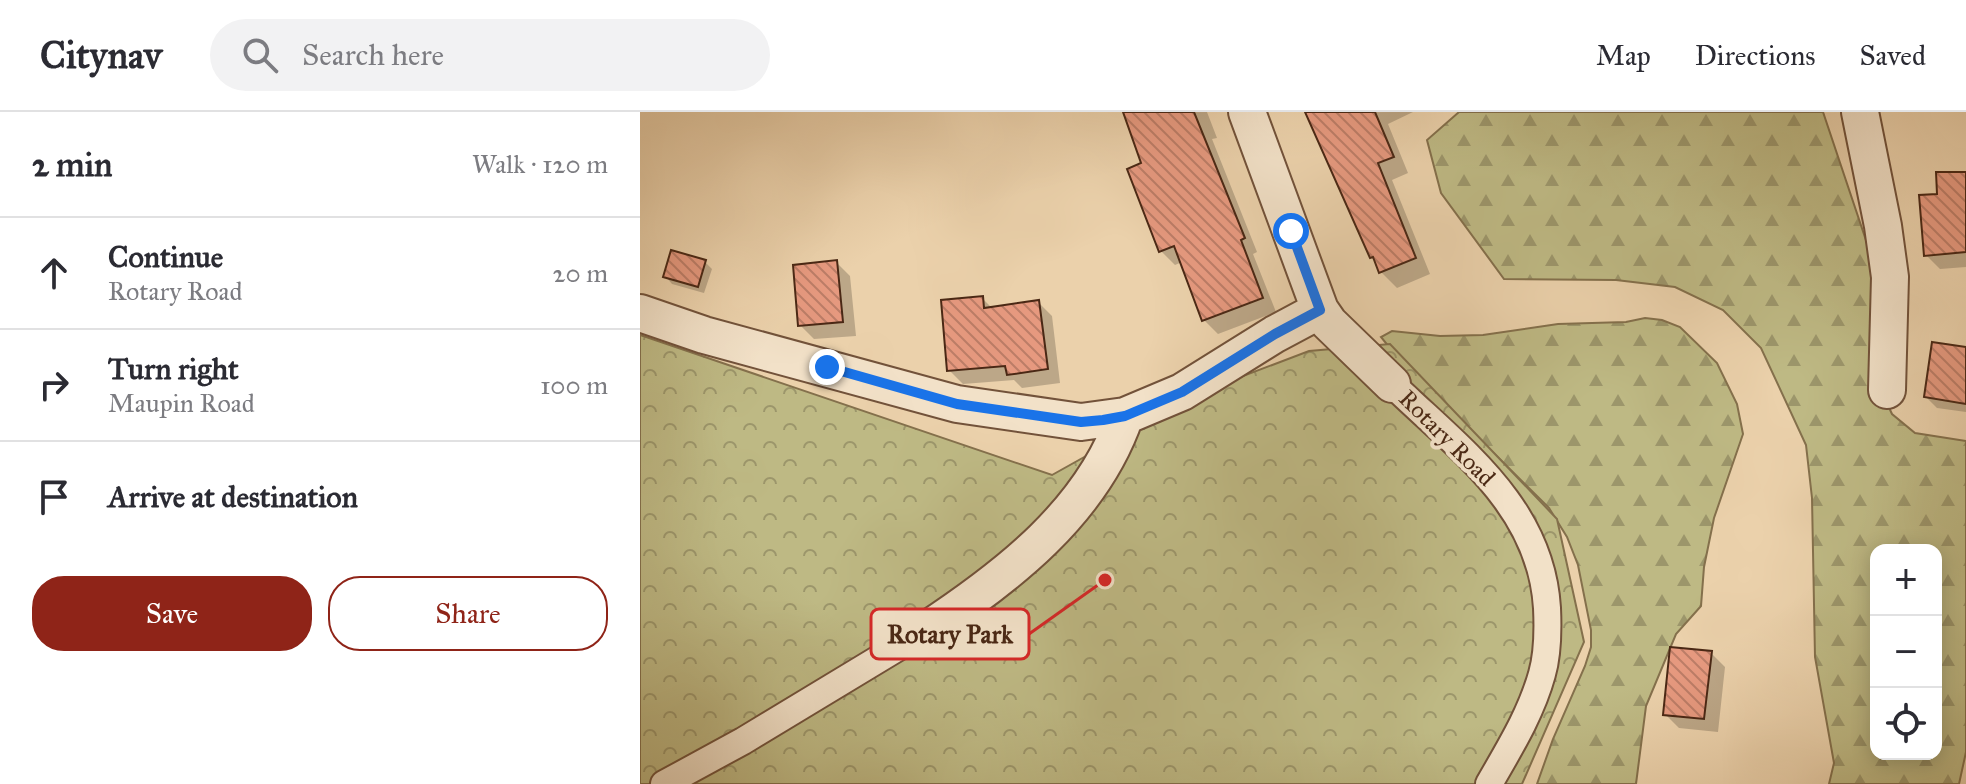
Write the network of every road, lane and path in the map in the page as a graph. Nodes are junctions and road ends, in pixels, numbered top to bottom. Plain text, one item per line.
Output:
1 (1247, 112) edge
2 (1860, 112) edge
3 (1320, 310) junction
4 (640, 313) edge
5 (1392, 384) joint
6 (1887, 390) dead end
7 (1125, 416) junction
8 (925, 631) joint
9 (664, 784) edge
10 (1489, 784) edge

1 - 3 street, Rotary Road
2 - 6 street
3 - 5 street, Rotary Road
3 - 7 street
4 - 7 street
5 - 10 street, Rotary Road
7 - 8 street
8 - 9 street

